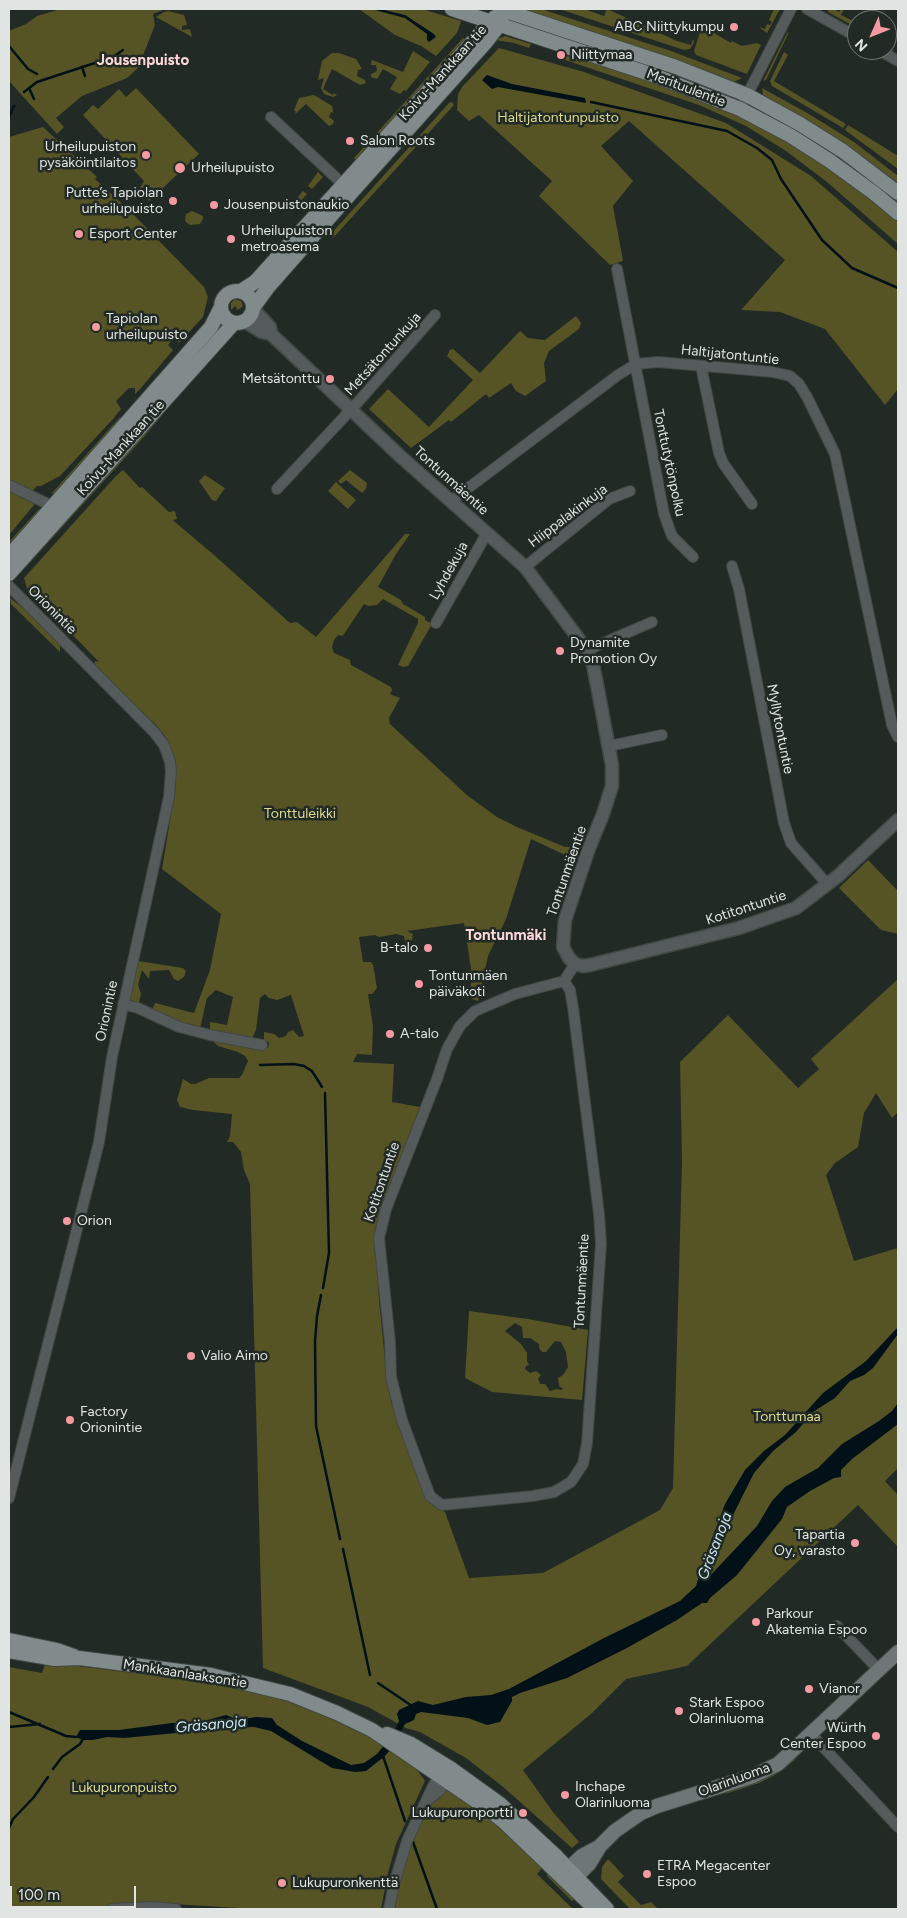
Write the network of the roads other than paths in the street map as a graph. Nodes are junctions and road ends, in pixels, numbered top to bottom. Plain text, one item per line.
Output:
1 (452, 9) edge
2 (502, 9) edge
3 (791, 9) edge
4 (807, 9) edge
5 (495, 23) junction
6 (847, 31) edge
7 (747, 95) junction
8 (740, 109) junction
9 (271, 116) dead end
10 (347, 189) junction
11 (898, 193) edge
12 (898, 213) edge
13 (617, 269) dead end
14 (240, 291) junction
15 (253, 308) junction
16 (220, 309) junction
17 (435, 316) dead end
18 (239, 322) junction
19 (271, 334) junction
20 (636, 364) junction
21 (701, 366) junction
22 (351, 410) junction
23 (9, 484) edge
24 (277, 489) dead end
25 (630, 490) dead end
26 (451, 501) junction
27 (752, 504) dead end
28 (52, 506) junction
29 (486, 533) junction
30 (9, 556) edge
31 (693, 557) dead end
32 (732, 566) dead end
33 (525, 567) junction
34 (9, 574) edge
35 (9, 586) edge
36 (652, 622) dead end
37 (436, 623) dead end
38 (587, 650) junction
39 (662, 735) dead end
40 (898, 737) edge
41 (609, 746) junction
42 (898, 820) edge
43 (828, 885) junction
44 (575, 964) junction
45 (564, 981) junction
46 (123, 1004) junction
47 (262, 1045) dead end
48 (430, 1496) joint
49 (9, 1498) edge
50 (837, 1626) dead end
51 (9, 1640) edge
52 (9, 1651) edge
53 (898, 1652) edge
54 (79, 1658) junction
55 (879, 1670) junction
56 (811, 1734) junction
57 (446, 1775) junction
58 (898, 1827) edge
59 (570, 1875) junction
60 (112, 1909) edge
61 (176, 1909) edge
62 (389, 1909) edge
63 (595, 1909) edge
64 (607, 1909) edge

1 - 5 main road, Merituulentie
2 - 5 main road, Koivu-Mankkaan tie
2 - 7 main road, Merituulentie
3 - 7 street
4 - 6 street
5 - 8 main road, Merituulentie
5 - 10 main road, Koivu-Mankkaan tie
7 - 8 street
7 - 11 main road, Merituulentie
8 - 12 main road, Merituulentie
9 - 10 street
10 - 14 main road, Koivu-Mankkaan tie
10 - 15 main road, Koivu-Mankkaan tie
13 - 20 street, Tonttutytönpolku
14 - 15 main road
14 - 16 main road
15 - 18 main road
15 - 19 street, Tontunmäentie
16 - 18 main road
16 - 28 main road, Koivu-Mankkaan tie
17 - 22 street, Metsätontunkuja
18 - 19 street, Tontunmäentie
18 - 34 main road, Koivu-Mankkaan tie
19 - 22 street, Tontunmäentie
20 - 21 street, Haltijatontuntie
20 - 26 street, Haltijatontuntie
20 - 31 street, Tonttutytönpolku
21 - 27 street
21 - 40 street, Haltijatontuntie
22 - 24 street, Metsätontunkuja
22 - 26 street, Tontunmäentie
23 - 28 street
25 - 33 street, Hiippalakinkuja
26 - 29 street, Tontunmäentie
28 - 30 main road, Koivu-Mankkaan tie
29 - 33 street, Tontunmäentie
29 - 37 street, Lyhdekuja
32 - 43 street, Myllytontuntie
33 - 38 street, Tontunmäentie
35 - 46 street, Orionintie
36 - 38 street
38 - 41 street, Tontunmäentie
39 - 41 street
41 - 44 street, Tontunmäentie
42 - 43 street, Kotitontuntie
43 - 44 street, Kotitontuntie
44 - 45 street
45 - 48 street, Kotitontuntie
45 - 48 street, Tontunmäentie
46 - 47 street
46 - 49 street, Orionintie
50 - 55 street
51 - 54 main road, Mankkaanlaaksontie
52 - 54 main road, Mankkaanlaaksontie
53 - 55 main road, Olarinluoma
54 - 57 main road, Mankkaanlaaksontie
55 - 56 main road, Olarinluoma
56 - 58 street
56 - 59 main road, Olarinluoma
57 - 59 main road, Mankkaanlaaksontie
57 - 62 street
59 - 63 main road, Mankkaanlaaksontie
59 - 64 main road, Mankkaanlaaksontie
60 - 61 street

